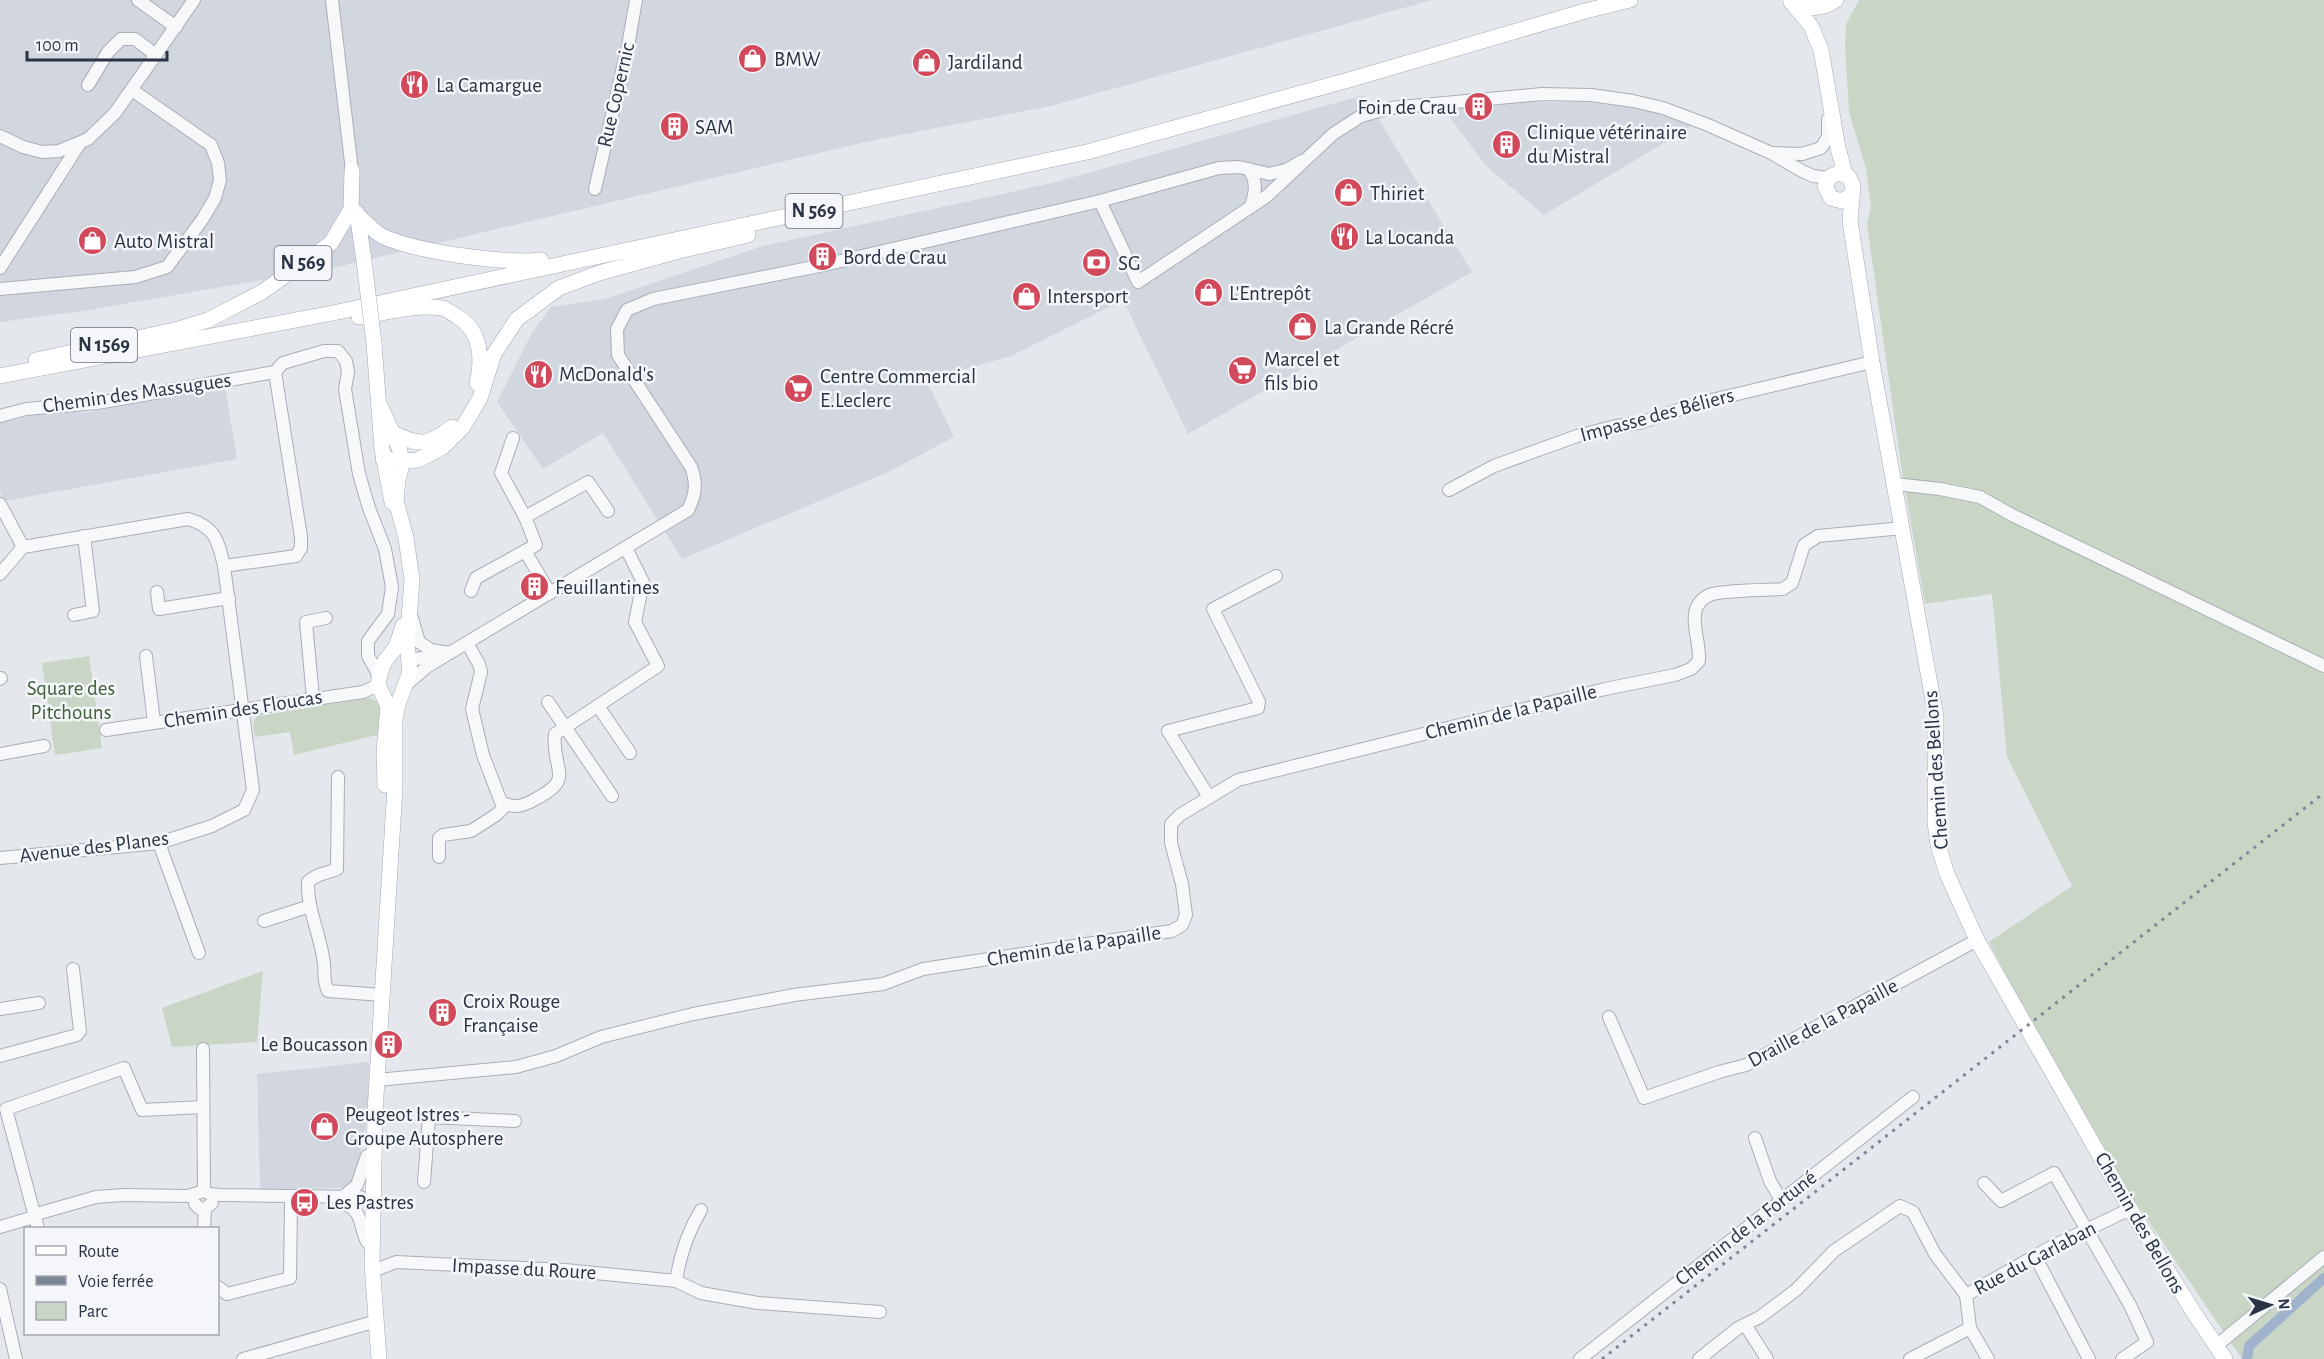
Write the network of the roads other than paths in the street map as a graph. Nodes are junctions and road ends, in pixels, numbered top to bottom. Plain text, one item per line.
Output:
1 (138, 0) edge
2 (195, 0) edge
3 (332, 0) edge
4 (636, 0) edge
5 (1630, 0) edge
6 (1789, 1) edge
7 (1834, 1) edge
8 (176, 27) junction
9 (1821, 50) junction
10 (156, 55) junction
11 (88, 85) dead end
12 (132, 90) junction
13 (1829, 94) junction
14 (0, 136) edge
15 (80, 142) junction
16 (1771, 153) junction
17 (1302, 161) junction
18 (1249, 169) junction
19 (352, 171) junction
20 (1833, 179) junction
21 (595, 189) dead end
22 (898, 193) junction
23 (1845, 198) junction
24 (1100, 201) junction
25 (1251, 206) junction
26 (357, 215) junction
27 (361, 239) junction
28 (331, 243) junction
29 (622, 251) junction
30 (0, 268) edge
31 (0, 289) edge
32 (208, 320) joint
33 (258, 328) junction
34 (1872, 362) junction
35 (279, 368) junction
36 (0, 374) edge
37 (380, 405) junction
38 (0, 416) edge
39 (513, 438) dead end
40 (405, 451) junction
41 (383, 459) junction
42 (1895, 483) junction
43 (1449, 490) dead end
44 (0, 504) edge
45 (608, 511) dead end
46 (525, 517) junction
47 (1903, 528) junction
48 (84, 536) junction
49 (24, 547) junction
50 (626, 548) junction
51 (525, 551) junction
52 (224, 566) junction
53 (0, 574) edge
54 (1276, 576) dead end
55 (471, 591) dead end
56 (157, 592) dead end
57 (550, 593) junction
58 (230, 598) junction
59 (411, 609) junction
60 (74, 615) dead end
61 (326, 618) dead end
62 (467, 643) junction
63 (450, 653) junction
64 (146, 656) dead end
65 (368, 656) junction
66 (400, 656) junction
67 (2324, 666) edge
68 (389, 690) junction
69 (313, 698) junction
70 (548, 702) dead end
71 (598, 706) junction
72 (244, 708) junction
73 (154, 722) junction
74 (566, 728) junction
75 (106, 730) dead end
76 (44, 746) dead end
77 (630, 753) dead end
78 (0, 754) edge
79 (338, 777) dead end
80 (612, 796) dead end
81 (1209, 797) junction
82 (506, 805) junction
83 (159, 843) junction
84 (440, 857) dead end
85 (0, 858) edge
86 (310, 906) junction
87 (264, 921) dead end
88 (1977, 940) junction
89 (199, 954) dead end
90 (73, 969) dead end
91 (382, 995) junction
92 (39, 1003) dead end
93 (0, 1009) edge
94 (1609, 1017) dead end
95 (203, 1049) dead end
96 (0, 1056) edge
97 (377, 1080) junction
98 (1912, 1097) dead end
99 (203, 1107) junction
100 (515, 1121) dead end
101 (1755, 1138) dead end
102 (370, 1155) junction
103 (424, 1182) dead end
104 (1984, 1183) dead end
105 (204, 1199) junction
106 (344, 1200) junction
107 (365, 1200) junction
108 (1781, 1200) junction
109 (291, 1202) junction
110 (2130, 1209) junction
111 (701, 1210) dead end
112 (36, 1223) edge
113 (0, 1227) edge
114 (204, 1227) edge
115 (2086, 1229) junction
116 (370, 1242) junction
117 (2035, 1256) junction
118 (2324, 1257) edge
119 (372, 1268) junction
120 (676, 1281) junction
121 (219, 1288) edge
122 (0, 1289) edge
123 (1966, 1295) junction
124 (879, 1312) dead end
125 (377, 1322) junction
126 (1742, 1327) junction
127 (1970, 1328) junction
128 (2220, 1353) edge
129 (16, 1359) edge
130 (243, 1359) edge
131 (379, 1359) edge
132 (1580, 1359) edge
133 (1699, 1359) edge
134 (1757, 1359) edge
135 (1767, 1359) edge
136 (1910, 1359) edge
137 (1988, 1359) edge
138 (2089, 1359) edge
139 (2122, 1359) edge

1 - 8 street
2 - 8 street
3 - 19 street
4 - 21 street, Rue Copernic
5 - 22 main road, N 569
6 - 7 main road
6 - 9 main road
7 - 9 main road
8 - 10 street
9 - 13 main road
10 - 11 street
10 - 12 street
12 - 15 street
12 - 31 street
13 - 16 street
13 - 20 main road
14 - 15 street
15 - 30 street
16 - 17 street
16 - 20 street
17 - 18 street, Chemin des Floucas
17 - 25 street
18 - 24 street, Chemin des Floucas
18 - 25 street
19 - 26 main road
19 - 28 main road, N 569
20 - 23 main road
20 - 23 main road, Chemin des Bellons
22 - 29 main road, N 569
22 - 40 main road, N 569
23 - 34 main road, Chemin des Bellons
24 - 25 street
24 - 50 street, Chemin des Floucas
26 - 27 main road
26 - 29 main road, N 569
27 - 28 main road, N 569
27 - 37 main road, bridge
28 - 32 main road, N 569
29 - 33 main road, N 569
32 - 36 main road, N 1569
33 - 36 main road, N 569
33 - 40 main road, N 569
34 - 42 main road, Chemin des Bellons
34 - 43 street, Impasse des Béliers
35 - 38 street, Chemin des Massugues
35 - 52 street
35 - 65 street, Chemin des Massugues
37 - 40 main road
37 - 41 main road
39 - 46 street
40 - 41 main road, N 569
40 - 59 main road
41 - 66 main road
42 - 47 main road, Chemin des Bellons
42 - 67 street
44 - 49 street
45 - 46 street
46 - 51 street
47 - 81 street, Chemin de la Papaille
47 - 88 main road, Chemin des Bellons
48 - 49 street, Avenue des Planes
48 - 52 street, Avenue des Planes
48 - 60 street
49 - 53 street
50 - 57 street, Chemin des Floucas
50 - 71 street
51 - 55 street
51 - 57 street
52 - 58 street, Avenue des Planes
54 - 81 street
56 - 58 street
57 - 62 street, Chemin des Floucas
58 - 72 street, Avenue des Planes
59 - 63 street
59 - 66 main road
61 - 69 street
62 - 63 street, Chemin des Floucas
62 - 82 street
63 - 66 street
63 - 68 street, Chemin des Floucas
64 - 73 street
65 - 66 street
65 - 68 street
66 - 68 main road
66 - 68 main road
68 - 69 street, Chemin des Floucas
68 - 91 main road
69 - 72 street, Chemin des Floucas
70 - 74 street
71 - 74 street
71 - 77 street
72 - 73 street, Chemin des Floucas
72 - 83 street, Avenue des Planes
73 - 75 street, Chemin des Floucas
74 - 80 street
74 - 82 street
76 - 78 street
79 - 86 street
81 - 97 street, Chemin de la Papaille
82 - 84 street
83 - 85 street, Avenue des Planes
83 - 89 street
86 - 87 street
86 - 91 street
88 - 94 street, Draille de la Papaille
88 - 110 main road, Chemin des Bellons
90 - 96 street
91 - 97 main road
92 - 93 street
95 - 99 street
97 - 102 main road
98 - 108 street, Chemin de la Fortuné
99 - 105 street
99 - 112 street
100 - 103 street
101 - 108 street
102 - 106 street
102 - 107 main road
102 - 116 main road
104 - 115 street
105 - 106 street
105 - 109 street
105 - 112 street
105 - 114 street
106 - 107 street
106 - 109 street
106 - 116 street
107 - 116 main road
108 - 132 street, Chemin de la Fortuné
109 - 121 street
110 - 115 street, Rue du Garlaban
110 - 128 main road, Chemin des Bellons
111 - 120 street
112 - 113 street
115 - 117 street, Rue du Garlaban
115 - 139 street
116 - 119 main road
117 - 123 street, Rue du Garlaban
117 - 138 street
118 - 128 street
119 - 120 street, Impasse du Roure
119 - 125 main road
120 - 124 street, Impasse du Roure
122 - 129 street
123 - 126 street
123 - 127 street, Rue du Garlaban
125 - 130 street
125 - 131 main road
126 - 133 street
126 - 134 street
126 - 135 street
127 - 136 street, Rue du Garlaban
127 - 137 street

